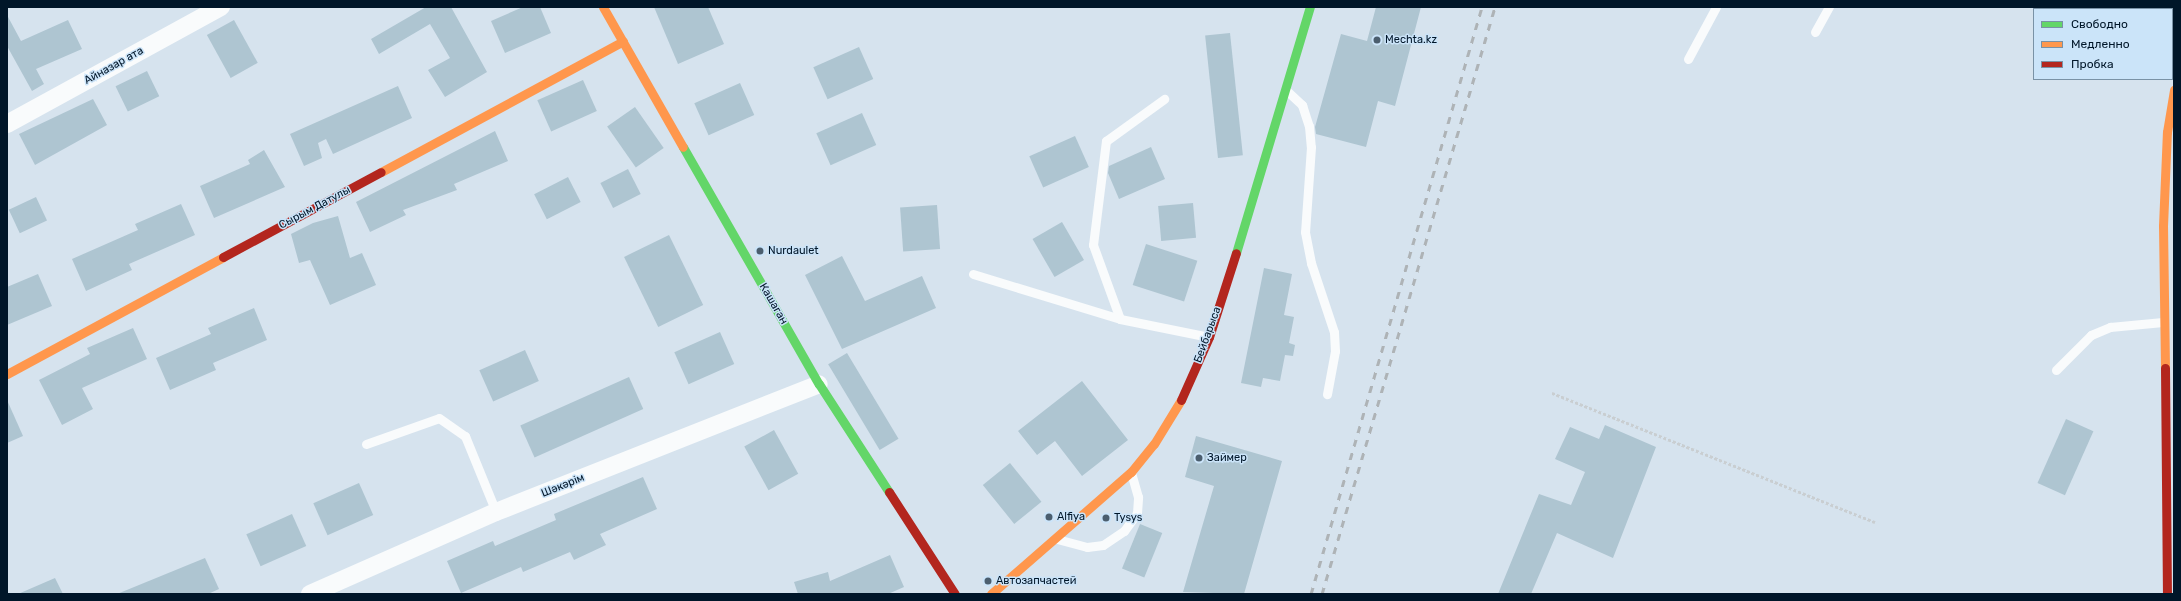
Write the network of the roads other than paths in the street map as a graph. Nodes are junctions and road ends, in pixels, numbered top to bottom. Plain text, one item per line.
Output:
1 (221, 7) edge
2 (603, 7) edge
3 (1310, 7) edge
4 (1716, 7) edge
5 (1829, 7) edge
6 (1815, 32) dead end
7 (623, 41) junction
8 (1688, 59) dead end
9 (1286, 90) junction
10 (2174, 90) edge
11 (1164, 99) dead end
12 (7, 124) edge
13 (2163, 226) junction
14 (2174, 230) edge
15 (973, 274) dead end
16 (1120, 319) junction
17 (2163, 322) junction
18 (1209, 337) junction
19 (2056, 370) dead end
20 (7, 374) edge
21 (819, 384) junction
22 (1328, 394) dead end
23 (366, 444) dead end
24 (1131, 472) junction
25 (496, 512) junction
26 (1056, 539) junction
27 (2171, 570) edge
28 (310, 594) edge
29 (955, 594) edge
30 (991, 594) edge
31 (2167, 594) edge

1 - 12 street, Айназар ата
2 - 7 main road, Кашаган
3 - 9 main road, Бейбарыса
4 - 8 lane
5 - 6 lane
7 - 20 main road, Сырым Датулы
7 - 21 main road, Кашаган
9 - 18 main road, Бейбарыса
9 - 22 lane
10 - 13 main road
11 - 16 lane
13 - 14 lane
13 - 17 main road
15 - 16 lane
16 - 18 lane
17 - 19 lane
17 - 27 main road
18 - 24 main road, Бейбарыса
21 - 25 street, Шәкәрім
21 - 29 main road, Кашаган
23 - 25 lane
24 - 26 main road, Бейбарыса
24 - 26 lane
25 - 28 street, Шәкәрім
26 - 30 main road, Бейбарыса
27 - 31 main road

